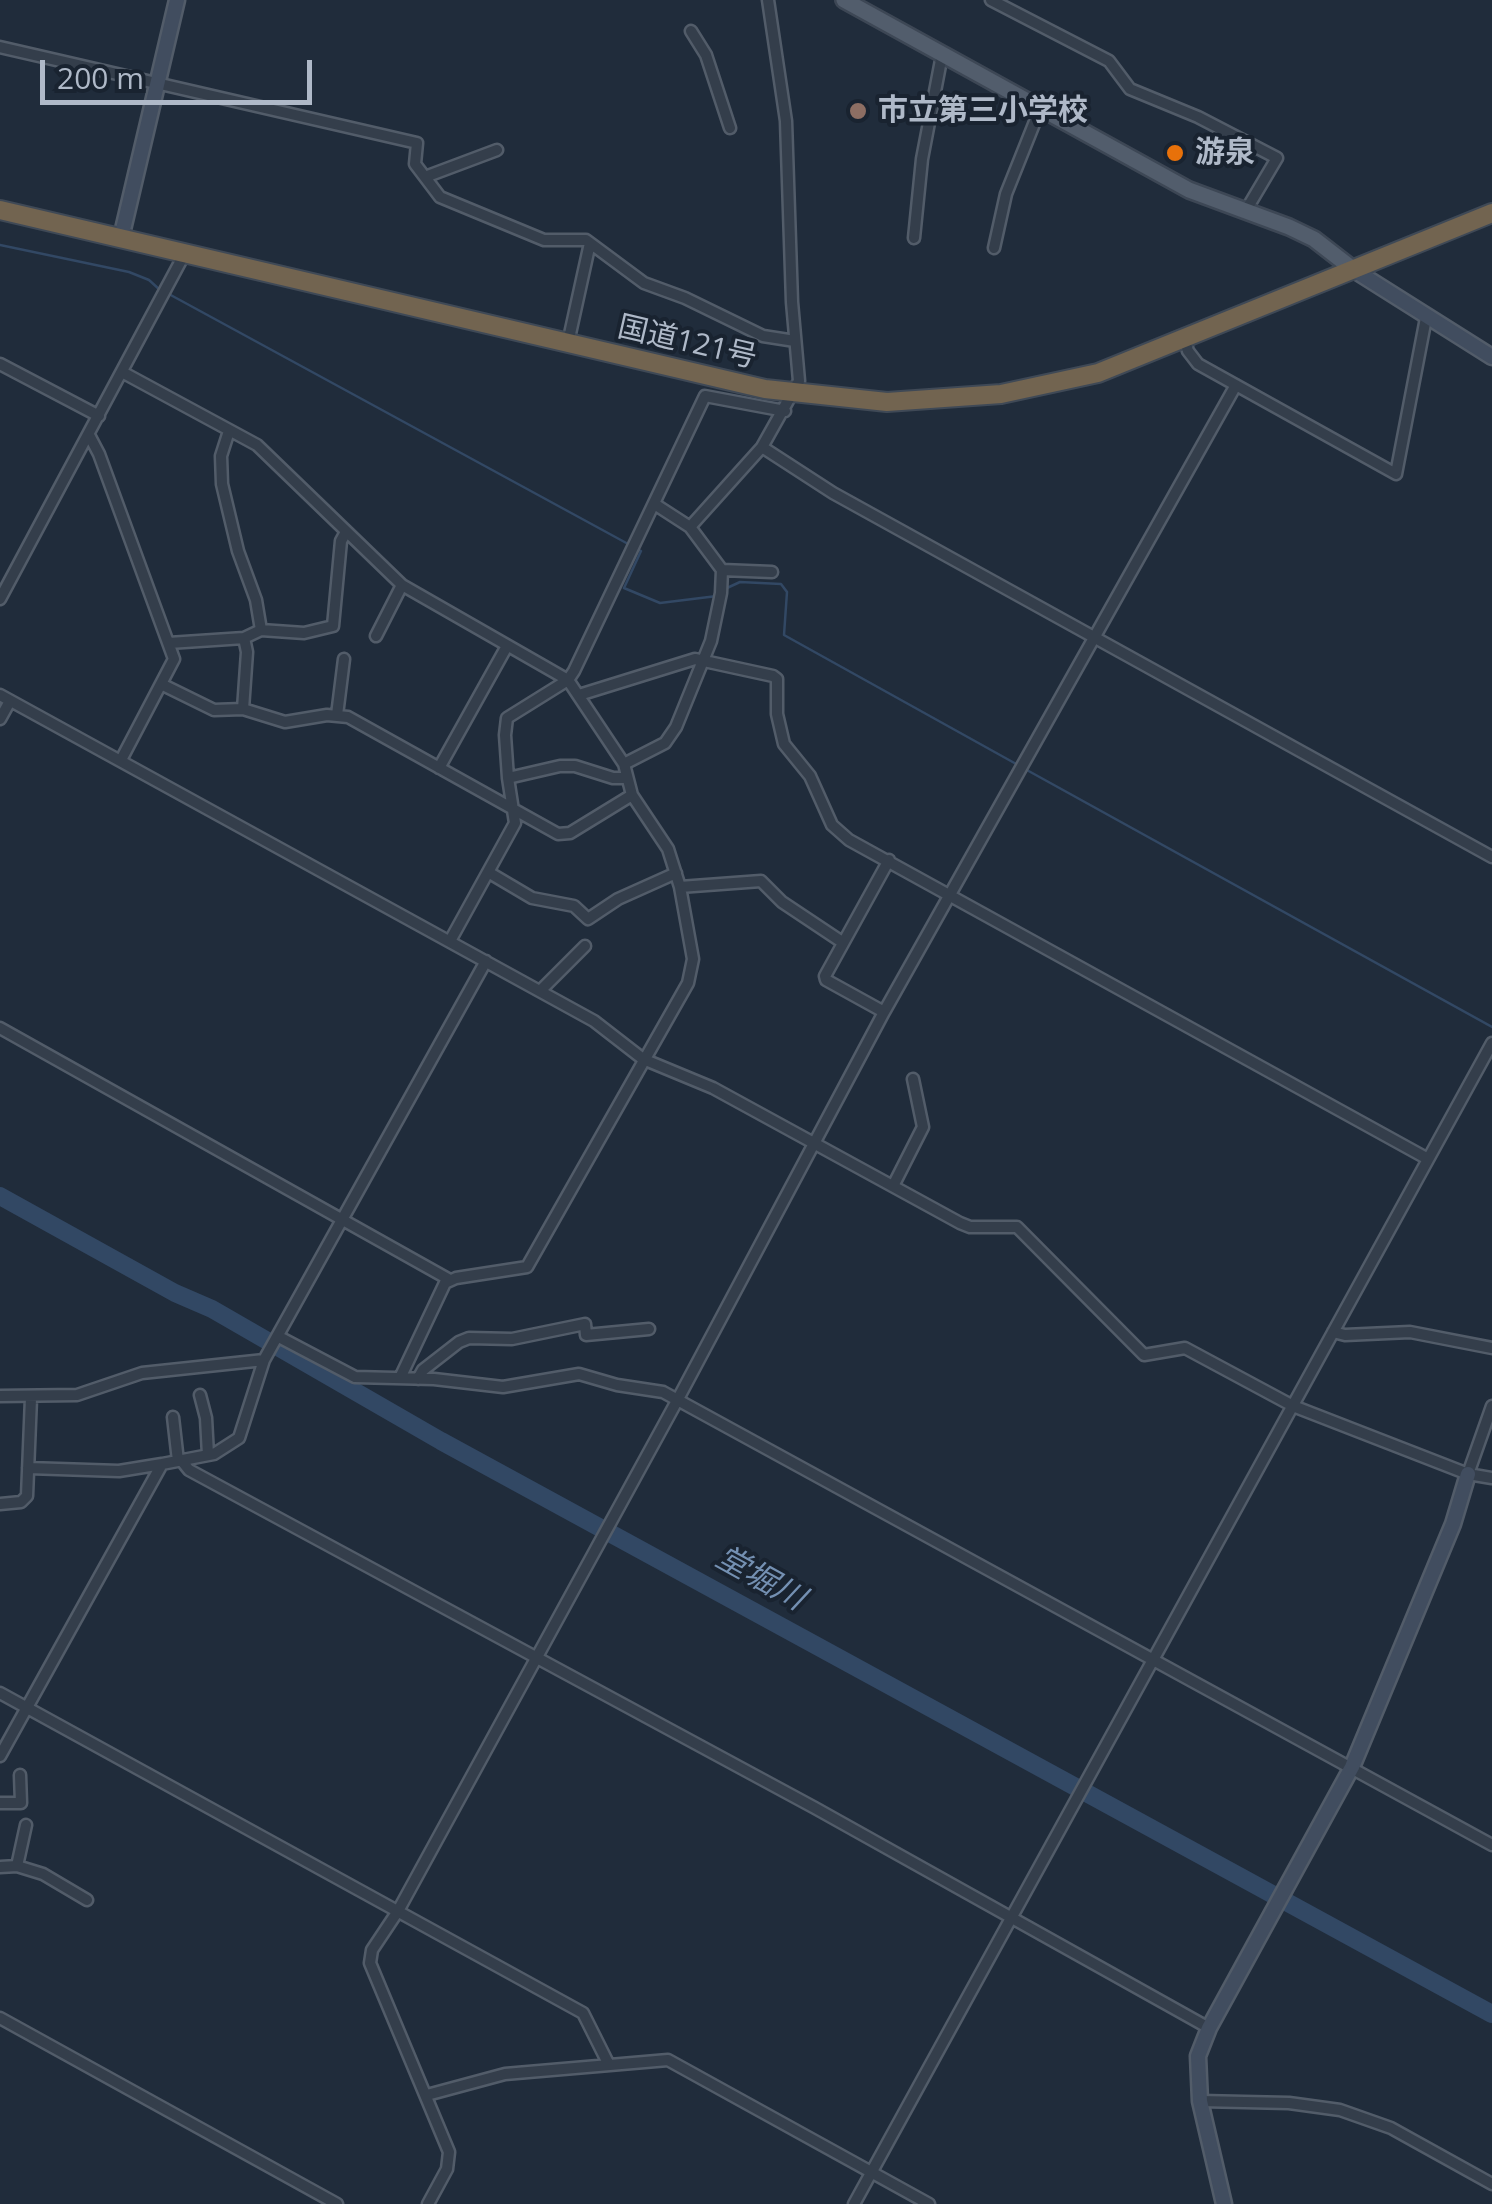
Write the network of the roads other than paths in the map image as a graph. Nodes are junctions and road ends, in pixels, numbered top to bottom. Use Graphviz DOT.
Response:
graph roads {
  1 [pos="177,0"];
  2 [pos="768,0"];
  3 [pos="844,0"];
  4 [pos="991,0"];
  5 [pos="691,31"];
  6 [pos="0,47"];
  7 [pos="942,55"];
  8 [pos="156,83"];
  9 [pos="1040,109"];
  10 [pos="730,128"];
  11 [pos="498,150"];
  12 [pos="425,177"];
  13 [pos="0,210"];
  14 [pos="1246,212"];
  15 [pos="1492,213"];
  16 [pos="121,238"];
  17 [pos="914,238"];
  18 [pos="590,243"];
  19 [pos="994,248"];
  20 [pos="184,253"];
  21 [pos="1354,270"];
  22 [pos="1426,318"];
  23 [pos="795,341"];
  24 [pos="1185,341"];
  25 [pos="568,343"];
  26 [pos="1492,356"];
  27 [pos="0,364"];
  28 [pos="122,372"];
  29 [pos="1236,385"];
  30 [pos="789,402"];
  31 [pos="99,416"];
  32 [pos="229,431"];
  33 [pos="89,435"];
  34 [pos="762,446"];
  35 [pos="656,505"];
  36 [pos="690,527"];
  37 [pos="346,532"];
  38 [pos="722,570"];
  39 [pos="772,572"];
  40 [pos="402,585"];
  41 [pos="0,599"];
  42 [pos="261,630"];
  43 [pos="376,636"];
  44 [pos="1094,637"];
  45 [pos="244,638"];
  46 [pos="169,643"];
  47 [pos="507,646"];
  48 [pos="344,659"];
  49 [pos="704,662"];
  50 [pos="568,680"];
  51 [pos="162,684"];
  52 [pos="579,695"];
  53 [pos="5,698"];
  54 [pos="243,709"];
  55 [pos="337,715"];
  56 [pos="0,719"];
  57 [pos="121,760"];
  58 [pos="624,764"];
  59 [pos="439,768"];
  60 [pos="508,778"];
  61 [pos="626,778"];
  62 [pos="632,795"];
  63 [pos="514,811"];
  64 [pos="1492,857"];
  65 [pos="889,860"];
  66 [pos="488,872"];
  67 [pos="676,873"];
  68 [pos="680,888"];
  69 [pos="951,894"];
  70 [pos="450,942"];
  71 [pos="842,942"];
  72 [pos="585,946"];
  73 [pos="486,961"];
  74 [pos="540,991"];
  75 [pos="884,1012"];
  76 [pos="0,1028"];
  77 [pos="1492,1044"];
  78 [pos="643,1058"];
  79 [pos="914,1079"];
  80 [pos="816,1144"];
  81 [pos="1428,1159"];
  82 [pos="893,1186"];
  83 [pos="340,1220"];
  84 [pos="450,1280"];
  85 [pos="649,1329"];
  86 [pos="1334,1332"];
  87 [pos="279,1338"];
  88 [pos="1492,1348"];
  89 [pos="264,1360"];
  90 [pos="400,1378"];
  91 [pos="418,1379"];
  92 [pos="0,1396"];
  93 [pos="200,1396"];
  94 [pos="31,1398"];
  95 [pos="678,1399"];
  96 [pos="1292,1406"];
  97 [pos="1492,1406"];
  98 [pos="173,1417"];
  99 [pos="208,1455"];
  100 [pos="179,1460"];
  101 [pos="162,1464"];
  102 [pos="28,1468"];
  103 [pos="1468,1474"];
  104 [pos="1492,1478"];
  105 [pos="0,1504"];
  106 [pos="534,1659"];
  107 [pos="1153,1660"];
  108 [pos="0,1693"];
  109 [pos="28,1708"];
  110 [pos="0,1756"];
  111 [pos="1352,1768"];
  112 [pos="20,1775"];
  113 [pos="0,1803"];
  114 [pos="26,1824"];
  115 [pos="1492,1846"];
  116 [pos="0,1866"];
  117 [pos="17,1866"];
  118 [pos="87,1900"];
  119 [pos="398,1912"];
  120 [pos="1012,1920"];
  121 [pos="0,2018"];
  122 [pos="1208,2028"];
  123 [pos="608,2063"];
  124 [pos="427,2095"];
  125 [pos="1200,2101"];
  126 [pos="871,2173"];
  127 [pos="1492,2184"];
  128 [pos="337,2204"];
  129 [pos="428,2204"];
  130 [pos="854,2204"];
  131 [pos="930,2204"];
  132 [pos="1224,2204"];
  1 -- 8 [label="street"];
  2 -- 23 [label="street"];
  3 -- 7 [label="main road"];
  4 -- 14 [label="street"];
  5 -- 10 [label="street"];
  6 -- 8 [label="street"];
  7 -- 9 [label="main road"];
  7 -- 17 [label="street"];
  8 -- 12 [label="street"];
  8 -- 16 [label="street"];
  9 -- 14 [label="main road"];
  9 -- 19 [label="street"];
  11 -- 12 [label="street"];
  12 -- 18 [label="street"];
  13 -- 16 [label="highway, 国道121号"];
  14 -- 21 [label="main road"];
  15 -- 21 [label="highway, 国道121号"];
  16 -- 20 [label="highway, 国道121号"];
  18 -- 23 [label="street"];
  18 -- 25 [label="street"];
  20 -- 25 [label="highway, 国道121号"];
  20 -- 28 [label="street"];
  21 -- 22 [label="street"];
  21 -- 24 [label="highway, 国道121号"];
  22 -- 26 [label="street"];
  22 -- 29 [label="street"];
  23 -- 30 [label="street"];
  24 -- 29 [label="street"];
  24 -- 30 [label="highway, 国道121号"];
  25 -- 30 [label="highway, 国道121号"];
  27 -- 31 [label="street"];
  28 -- 31 [label="street"];
  28 -- 32 [label="street"];
  29 -- 44 [label="street"];
  30 -- 34 [label="street"];
  30 -- 35 [label="street"];
  31 -- 33 [label="street"];
  32 -- 37 [label="street"];
  32 -- 42 [label="street"];
  33 -- 41 [label="street"];
  33 -- 46 [label="street"];
  34 -- 36 [label="street"];
  34 -- 44 [label="street"];
  35 -- 36 [label="street"];
  35 -- 50 [label="street"];
  36 -- 38 [label="street"];
  37 -- 40 [label="street"];
  37 -- 42 [label="street"];
  38 -- 39 [label="street"];
  38 -- 49 [label="street"];
  40 -- 43 [label="street"];
  40 -- 47 [label="street"];
  42 -- 45 [label="street"];
  44 -- 64 [label="street"];
  44 -- 69 [label="street"];
  45 -- 46 [label="street"];
  45 -- 54 [label="street"];
  46 -- 51 [label="street"];
  47 -- 50 [label="street"];
  47 -- 59 [label="street"];
  48 -- 55 [label="street"];
  49 -- 52 [label="street"];
  49 -- 58 [label="street"];
  49 -- 65 [label="street"];
  50 -- 52 [label="street"];
  50 -- 60 [label="street"];
  51 -- 54 [label="street"];
  51 -- 57 [label="street"];
  52 -- 58 [label="street"];
  53 -- 56 [label="street"];
  53 -- 57 [label="street"];
  54 -- 55 [label="street"];
  55 -- 59 [label="street"];
  57 -- 70 [label="street"];
  58 -- 61 [label="street"];
  59 -- 63 [label="street"];
  60 -- 61 [label="street"];
  60 -- 63 [label="street"];
  61 -- 62 [label="street"];
  62 -- 63 [label="street"];
  62 -- 67 [label="street"];
  63 -- 66 [label="street"];
  65 -- 69 [label="street"];
  65 -- 71 [label="street"];
  66 -- 67 [label="street"];
  66 -- 70 [label="street"];
  67 -- 68 [label="street"];
  68 -- 71 [label="street"];
  68 -- 78 [label="street"];
  69 -- 75 [label="street"];
  69 -- 81 [label="street"];
  70 -- 73 [label="street"];
  71 -- 75 [label="street"];
  72 -- 74 [label="street"];
  73 -- 74 [label="street"];
  73 -- 83 [label="street"];
  74 -- 78 [label="street"];
  75 -- 80 [label="street"];
  76 -- 83 [label="street"];
  77 -- 81 [label="street"];
  78 -- 80 [label="street"];
  78 -- 84 [label="street"];
  79 -- 82 [label="street"];
  80 -- 82 [label="street"];
  80 -- 95 [label="street"];
  81 -- 86 [label="street"];
  82 -- 96 [label="street"];
  83 -- 84 [label="street"];
  83 -- 87 [label="street"];
  84 -- 90 [label="street"];
  85 -- 91 [label="street"];
  86 -- 88 [label="street"];
  86 -- 96 [label="street"];
  87 -- 89 [label="street"];
  87 -- 90 [label="street"];
  89 -- 94 [label="street"];
  89 -- 99 [label="street"];
  90 -- 91 [label="street"];
  91 -- 95 [label="street"];
  92 -- 94 [label="street"];
  93 -- 99 [label="street"];
  94 -- 102 [label="street"];
  95 -- 106 [label="street"];
  95 -- 107 [label="street"];
  96 -- 103 [label="street"];
  96 -- 107 [label="street"];
  97 -- 103 [label="street"];
  98 -- 100 [label="street"];
  99 -- 100 [label="street"];
  100 -- 101 [label="street"];
  100 -- 106 [label="street"];
  101 -- 102 [label="street"];
  101 -- 109 [label="street"];
  102 -- 105 [label="street"];
  103 -- 104 [label="street"];
  103 -- 111 [label="street"];
  106 -- 119 [label="street"];
  106 -- 120 [label="street"];
  107 -- 111 [label="street"];
  107 -- 120 [label="street"];
  108 -- 109 [label="street"];
  109 -- 110 [label="street"];
  109 -- 119 [label="street"];
  111 -- 115 [label="street"];
  111 -- 122 [label="street"];
  112 -- 113 [label="street"];
  114 -- 117 [label="street"];
  116 -- 117 [label="street"];
  117 -- 118 [label="street"];
  119 -- 123 [label="street"];
  119 -- 124 [label="street"];
  120 -- 122 [label="street"];
  120 -- 126 [label="street"];
  121 -- 128 [label="street"];
  122 -- 125 [label="street"];
  123 -- 124 [label="street"];
  123 -- 126 [label="street"];
  124 -- 129 [label="street"];
  125 -- 127 [label="street"];
  125 -- 132 [label="street"];
  126 -- 130 [label="street"];
  126 -- 131 [label="street"];
}
